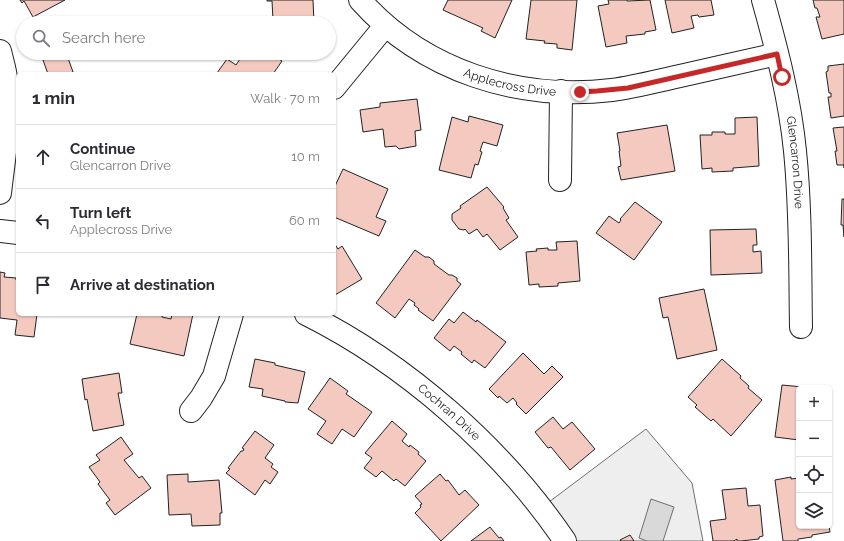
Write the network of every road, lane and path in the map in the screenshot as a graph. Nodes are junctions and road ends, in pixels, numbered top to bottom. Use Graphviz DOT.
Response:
graph roads {
  1 [pos="360,0"];
  2 [pos="763,0"];
  3 [pos="385,26"];
  4 [pos="0,51"];
  5 [pos="777,54"];
  6 [pos="336,86"];
  7 [pos="561,92"];
  8 [pos="560,180"];
  9 [pos="0,193"];
  10 [pos="0,231"];
  11 [pos="16,233"];
  12 [pos="231,316"];
  13 [pos="310,316"];
  14 [pos="801,327"];
  15 [pos="191,411"];
  16 [pos="565,541"];
  1 -- 3 [label="street, Applecross Drive"];
  2 -- 5 [label="street, Glencarron Drive"];
  3 -- 6 [label="street"];
  3 -- 7 [label="street, Applecross Drive"];
  4 -- 9 [label="street"];
  5 -- 7 [label="street, Applecross Drive"];
  5 -- 14 [label="street, Glencarron Drive"];
  7 -- 8 [label="street"];
  10 -- 11 [label="street"];
  12 -- 15 [label="street"];
  13 -- 16 [label="street, Cochran Drive"];
}
